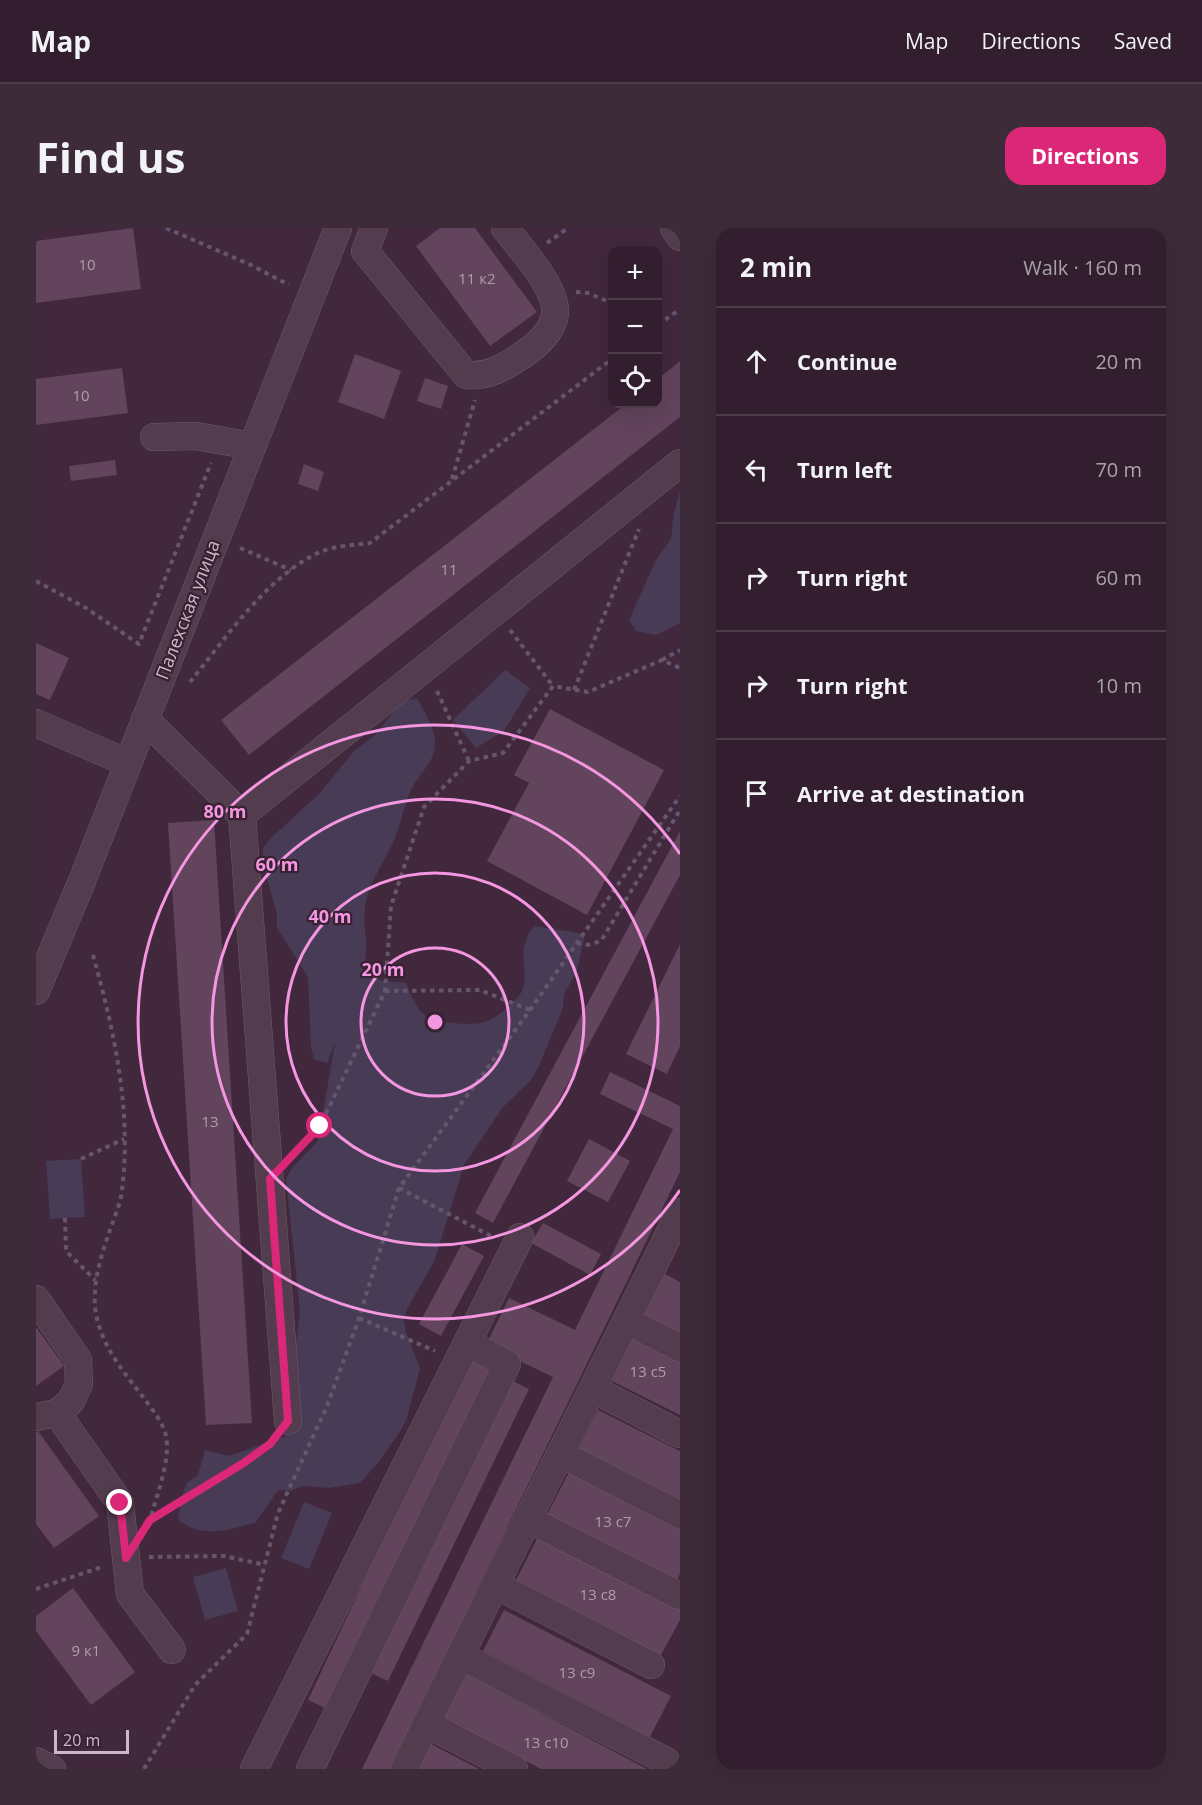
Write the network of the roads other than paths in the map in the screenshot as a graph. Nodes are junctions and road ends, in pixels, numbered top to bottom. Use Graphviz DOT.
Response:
graph roads {
  1 [pos="338,228"];
  2 [pos="505,228"];
  3 [pos="674,228"];
  4 [pos="680,237"];
  5 [pos="369,240"];
  6 [pos="328,253"];
  7 [pos="154,436"];
  8 [pos="252,446"];
  9 [pos="680,463"];
  10 [pos="146,719"];
  11 [pos="36,723"];
  12 [pos="128,763"];
  13 [pos="242,815"];
  14 [pos="36,990"];
  15 [pos="680,1212"];
  16 [pos="518,1243"];
  17 [pos="670,1261"];
  18 [pos="36,1299"];
  19 [pos="627,1321"];
  20 [pos="680,1348"];
  21 [pos="464,1352"];
  22 [pos="593,1389"];
  23 [pos="46,1415"];
  24 [pos="288,1421"];
  25 [pos="680,1434"];
  26 [pos="561,1454"];
  27 [pos="680,1515"];
  28 [pos="528,1519"];
  29 [pos="495,1586"];
  30 [pos="680,1596"];
  31 [pos="172,1650"];
  32 [pos="461,1656"];
  33 [pos="651,1665"];
  34 [pos="427,1724"];
  35 [pos="36,1761"];
  36 [pos="666,1761"];
  37 [pos="52,1769"];
  38 [pos="254,1769"];
  39 [pos="310,1769"];
  40 [pos="404,1769"];
  41 [pos="514,1769"];
  1 -- 6 [label="street, Палехская улица"];
  2 -- 5 [label="street"];
  3 -- 4 [label="street"];
  5 -- 6 [label="street"];
  6 -- 8 [label="street, Палехская улица"];
  7 -- 8 [label="street"];
  8 -- 10 [label="street, Палехская улица"];
  9 -- 13 [label="street"];
  10 -- 12 [label="street, Палехская улица"];
  10 -- 13 [label="street"];
  11 -- 12 [label="street"];
  12 -- 14 [label="street, Палехская улица"];
  13 -- 24 [label="street"];
  15 -- 17 [label="street"];
  16 -- 21 [label="street"];
  17 -- 19 [label="street"];
  18 -- 23 [label="street"];
  19 -- 20 [label="street"];
  19 -- 22 [label="street"];
  21 -- 38 [label="street"];
  21 -- 39 [label="street"];
  22 -- 25 [label="street"];
  22 -- 26 [label="street"];
  23 -- 31 [label="street"];
  26 -- 27 [label="street"];
  26 -- 28 [label="street"];
  28 -- 29 [label="street"];
  28 -- 30 [label="street"];
  29 -- 32 [label="street"];
  29 -- 33 [label="street"];
  32 -- 34 [label="street"];
  32 -- 36 [label="street"];
  34 -- 40 [label="street"];
  34 -- 41 [label="street"];
  35 -- 37 [label="street"];
}
